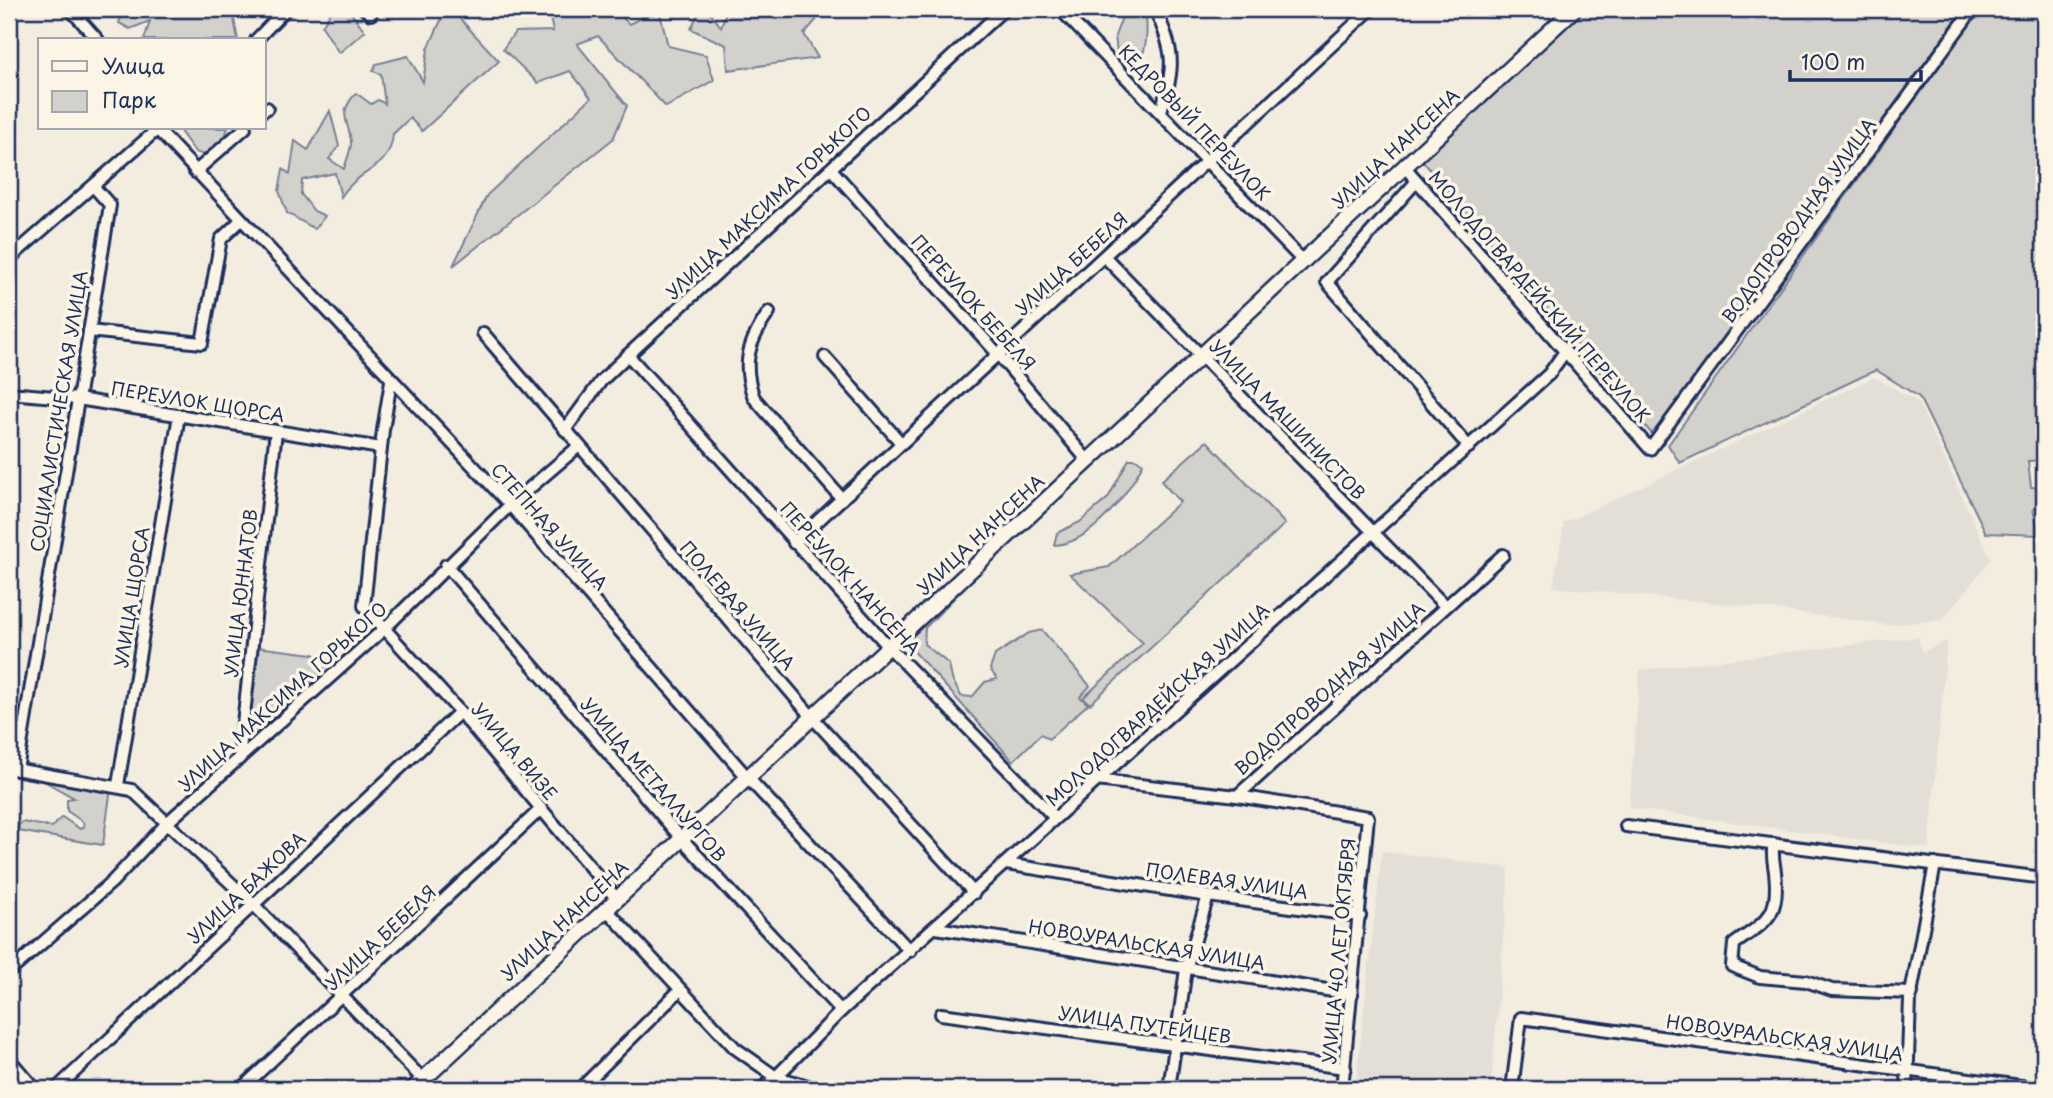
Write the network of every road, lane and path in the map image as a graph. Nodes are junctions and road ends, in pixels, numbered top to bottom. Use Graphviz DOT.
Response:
graph roads {
  1 [pos="70,9"];
  2 [pos="286,9"];
  3 [pos="1004,9"];
  4 [pos="1060,9"];
  5 [pos="1155,9"];
  6 [pos="1371,9"];
  7 [pos="1574,9"];
  8 [pos="1973,9"];
  9 [pos="96,38"];
  10 [pos="258,38"];
  11 [pos="1161,111"];
  12 [pos="156,130"];
  13 [pos="158,130"];
  14 [pos="243,130"];
  15 [pos="1209,161"];
  16 [pos="1404,166"];
  17 [pos="831,169"];
  18 [pos="195,172"];
  19 [pos="1416,182"];
  20 [pos="94,187"];
  21 [pos="241,220"];
  22 [pos="1105,257"];
  23 [pos="9,259"];
  24 [pos="1303,261"];
  25 [pos="769,312"];
  26 [pos="89,331"];
  27 [pos="483,333"];
  28 [pos="997,353"];
  29 [pos="1202,353"];
  30 [pos="1564,353"];
  31 [pos="628,355"];
  32 [pos="825,357"];
  33 [pos="391,381"];
  34 [pos="9,393"];
  35 [pos="78,399"];
  36 [pos="179,415"];
  37 [pos="565,430"];
  38 [pos="276,431"];
  39 [pos="901,443"];
  40 [pos="579,446"];
  41 [pos="1469,447"];
  42 [pos="381,448"];
  43 [pos="1650,449"];
  44 [pos="1088,461"];
  45 [pos="842,499"];
  46 [pos="510,505"];
  47 [pos="1372,535"];
  48 [pos="794,543"];
  49 [pos="1503,555"];
  50 [pos="446,565"];
  51 [pos="1445,607"];
  52 [pos="384,629"];
  53 [pos="888,646"];
  54 [pos="460,712"];
  55 [pos="812,717"];
  56 [pos="239,759"];
  57 [pos="13,769"];
  58 [pos="747,777"];
  59 [pos="1096,780"];
  60 [pos="118,785"];
  61 [pos="1237,796"];
  62 [pos="541,808"];
  63 [pos="1055,818"];
  64 [pos="169,821"];
  65 [pos="1626,826"];
  66 [pos="681,838"];
  67 [pos="1774,844"];
  68 [pos="1006,864"];
  69 [pos="1935,864"];
  70 [pos="2044,878"];
  71 [pos="974,893"];
  72 [pos="1208,896"];
  73 [pos="610,903"];
  74 [pos="253,904"];
  75 [pos="1360,916"];
  76 [pos="936,928"];
  77 [pos="910,951"];
  78 [pos="1186,969"];
  79 [pos="9,972"];
  80 [pos="680,990"];
  81 [pos="1912,993"];
  82 [pos="1352,994"];
  83 [pos="343,996"];
  84 [pos="841,1011"];
  85 [pos="941,1014"];
  86 [pos="1175,1046"];
  87 [pos="9,1059"];
  88 [pos="1345,1068"];
  89 [pos="1910,1071"];
  90 [pos="774,1082"];
  91 [pos="423,1086"];
  92 [pos="35,1089"];
  93 [pos="56,1089"];
  94 [pos="241,1089"];
  95 [pos="580,1089"];
  96 [pos="761,1089"];
  97 [pos="818,1089"];
  98 [pos="1169,1089"];
  99 [pos="1342,1089"];
  100 [pos="1513,1089"];
  101 [pos="1907,1089"];
  102 [pos="2044,1089"];
  1 -- 9 [label="street"];
  2 -- 10 [label="street"];
  3 -- 17 [label="street, УЛИЦА МАКСИМА ГОРЬКОГО"];
  4 -- 11 [label="street, КЕДРОВЫЙ ПЕРЕУЛОК"];
  5 -- 11 [label="street"];
  6 -- 15 [label="street, УЛИЦА БЕБЕЛЯ"];
  7 -- 16 [label="main road, УЛИЦА НАНСЕНА"];
  8 -- 43 [label="street, ВОДОПРОВОДНАЯ УЛИЦА"];
  11 -- 15 [label="street, КЕДРОВЫЙ ПЕРЕУЛОК"];
  12 -- 20 [label="street"];
  13 -- 18 [label="street, СТЕПНАЯ УЛИЦА"];
  14 -- 18 [label="street"];
  15 -- 22 [label="street, УЛИЦА БЕБЕЛЯ"];
  15 -- 24 [label="street, КЕДРОВЫЙ ПЕРЕУЛОК"];
  16 -- 19 [label="street, МОЛОДОГВАРДЕЙСКИЙ ПЕРЕУЛОК"];
  16 -- 24 [label="main road, УЛИЦА НАНСЕНА"];
  17 -- 28 [label="street, ПЕРЕУЛОК БЕБЕЛЯ"];
  17 -- 31 [label="street, УЛИЦА МАКСИМА ГОРЬКОГО"];
  18 -- 21 [label="street, СТЕПНАЯ УЛИЦА"];
  19 -- 30 [label="street, МОЛОДОГВАРДЕЙСКИЙ ПЕРЕУЛОК"];
  19 -- 41 [label="street"];
  20 -- 23 [label="street"];
  20 -- 26 [label="street, СОЦИАЛИСТИЧЕСКАЯ УЛИЦА"];
  21 -- 26 [label="street"];
  21 -- 33 [label="street, СТЕПНАЯ УЛИЦА"];
  22 -- 28 [label="street, УЛИЦА БЕБЕЛЯ"];
  22 -- 29 [label="street, УЛИЦА МАШИНИСТОВ"];
  24 -- 29 [label="main road, УЛИЦА НАНСЕНА"];
  25 -- 45 [label="street"];
  26 -- 35 [label="street, СОЦИАЛИСТИЧЕСКАЯ УЛИЦА"];
  27 -- 37 [label="street, ПОЛЕВАЯ УЛИЦА"];
  28 -- 39 [label="street, УЛИЦА БЕБЕЛЯ"];
  28 -- 44 [label="street, ПЕРЕУЛОК БЕБЕЛЯ"];
  29 -- 44 [label="main road, УЛИЦА НАНСЕНА"];
  29 -- 47 [label="street, УЛИЦА МАШИНИСТОВ"];
  30 -- 41 [label="street, МОЛОДОГВАРДЕЙСКАЯ УЛИЦА"];
  30 -- 43 [label="street, МОЛОДОГВАРДЕЙСКИЙ ПЕРЕУЛОК"];
  31 -- 37 [label="street, УЛИЦА МАКСИМА ГОРЬКОГО"];
  31 -- 48 [label="street, ПЕРЕУЛОК НАНСЕНА"];
  32 -- 39 [label="street"];
  33 -- 42 [label="street, УЛИЦА ВИЗЕ"];
  33 -- 46 [label="street, СТЕПНАЯ УЛИЦА"];
  34 -- 35 [label="street, ПЕРЕУЛОК ЩОРСА"];
  35 -- 36 [label="street, ПЕРЕУЛОК ЩОРСА"];
  35 -- 57 [label="street, СОЦИАЛИСТИЧЕСКАЯ УЛИЦА"];
  36 -- 38 [label="street, ПЕРЕУЛОК ЩОРСА"];
  36 -- 60 [label="street, УЛИЦА ЩОРСА"];
  37 -- 40 [label="street, ПОЛЕВАЯ УЛИЦА"];
  38 -- 42 [label="street, ПЕРЕУЛОК ЩОРСА"];
  38 -- 56 [label="street, УЛИЦА ЮННАТОВ"];
  39 -- 45 [label="street, УЛИЦА БЕБЕЛЯ"];
  40 -- 46 [label="street, УЛИЦА МАКСИМА ГОРЬКОГО"];
  40 -- 55 [label="street, ПОЛЕВАЯ УЛИЦА"];
  41 -- 47 [label="street, МОЛОДОГВАРДЕЙСКАЯ УЛИЦА"];
  42 -- 52 [label="street, УЛИЦА ВИЗЕ"];
  44 -- 53 [label="main road, УЛИЦА НАНСЕНА"];
  45 -- 48 [label="street, УЛИЦА БЕБЕЛЯ"];
  46 -- 50 [label="street, УЛИЦА МАКСИМА ГОРЬКОГО"];
  46 -- 58 [label="street, СТЕПНАЯ УЛИЦА"];
  47 -- 51 [label="street, УЛИЦА МАШИНИСТОВ"];
  47 -- 59 [label="street, МОЛОДОГВАРДЕЙСКАЯ УЛИЦА"];
  48 -- 53 [label="street, ПЕРЕУЛОК НАНСЕНА"];
  49 -- 51 [label="street, ВОДОПРОВОДНАЯ УЛИЦА"];
  50 -- 52 [label="street, УЛИЦА МАКСИМА ГОРЬКОГО"];
  50 -- 66 [label="street, УЛИЦА МЕТАЛЛУРГОВ"];
  51 -- 61 [label="street, ВОДОПРОВОДНАЯ УЛИЦА"];
  52 -- 54 [label="street, УЛИЦА ВИЗЕ"];
  52 -- 56 [label="street, УЛИЦА МАКСИМА ГОРЬКОГО"];
  53 -- 55 [label="main road, УЛИЦА НАНСЕНА"];
  53 -- 63 [label="street, ПЕРЕУЛОК НАНСЕНА"];
  54 -- 62 [label="street, УЛИЦА ВИЗЕ"];
  54 -- 74 [label="street, УЛИЦА БАЖОВА"];
  55 -- 58 [label="main road, УЛИЦА НАНСЕНА"];
  55 -- 71 [label="street, ПОЛЕВАЯ УЛИЦА"];
  56 -- 64 [label="street, УЛИЦА МАКСИМА ГОРЬКОГО"];
  57 -- 60 [label="street"];
  58 -- 66 [label="main road, УЛИЦА НАНСЕНА"];
  58 -- 77 [label="street, СТЕПНАЯ УЛИЦА"];
  59 -- 61 [label="street"];
  59 -- 63 [label="street, МОЛОДОГВАРДЕЙСКАЯ УЛИЦА"];
  60 -- 64 [label="street"];
  61 -- 75 [label="street, УЛИЦА 40 ЛЕТ ОКТЯБРЯ"];
  62 -- 73 [label="street, УЛИЦА ВИЗЕ"];
  62 -- 83 [label="street, УЛИЦА БЕБЕЛЯ"];
  63 -- 68 [label="street, МОЛОДОГВАРДЕЙСКАЯ УЛИЦА"];
  64 -- 74 [label="street"];
  64 -- 79 [label="street, УЛИЦА МАКСИМА ГОРЬКОГО"];
  65 -- 67 [label="street"];
  66 -- 73 [label="main road, УЛИЦА НАНСЕНА"];
  66 -- 84 [label="street, УЛИЦА МЕТАЛЛУРГОВ"];
  67 -- 69 [label="street"];
  67 -- 81 [label="street"];
  68 -- 71 [label="street, МОЛОДОГВАРДЕЙСКАЯ УЛИЦА"];
  68 -- 72 [label="street, ПОЛЕВАЯ УЛИЦА"];
  69 -- 70 [label="street"];
  69 -- 81 [label="street"];
  71 -- 76 [label="street, МОЛОДОГВАРДЕЙСКАЯ УЛИЦА"];
  72 -- 75 [label="street, ПОЛЕВАЯ УЛИЦА"];
  72 -- 78 [label="street"];
  73 -- 80 [label="street, УЛИЦА ВИЗЕ"];
  73 -- 91 [label="main road, УЛИЦА НАНСЕНА"];
  74 -- 83 [label="street"];
  74 -- 93 [label="street, УЛИЦА БАЖОВА"];
  75 -- 82 [label="street, УЛИЦА 40 ЛЕТ ОКТЯБРЯ"];
  76 -- 77 [label="street, МОЛОДОГВАРДЕЙСКАЯ УЛИЦА"];
  76 -- 78 [label="street, НОВОУРАЛЬСКАЯ УЛИЦА"];
  77 -- 84 [label="street, МОЛОДОГВАРДЕЙСКАЯ УЛИЦА"];
  78 -- 82 [label="street, НОВОУРАЛЬСКАЯ УЛИЦА"];
  78 -- 86 [label="street"];
  80 -- 90 [label="street, УЛИЦА ВИЗЕ"];
  80 -- 95 [label="street"];
  81 -- 89 [label="street"];
  82 -- 88 [label="street, УЛИЦА 40 ЛЕТ ОКТЯБРЯ"];
  83 -- 91 [label="street"];
  83 -- 94 [label="street, УЛИЦА БЕБЕЛЯ"];
  84 -- 90 [label="street, МОЛОДОГВАРДЕЙСКАЯ УЛИЦА"];
  85 -- 86 [label="street, УЛИЦА ПУТЕЙЦЕВ"];
  86 -- 88 [label="street, УЛИЦА ПУТЕЙЦЕВ"];
  86 -- 98 [label="street"];
  87 -- 92 [label="street"];
  88 -- 99 [label="street, УЛИЦА 40 ЛЕТ ОКТЯБРЯ"];
  89 -- 100 [label="street, НОВОУРАЛЬСКАЯ УЛИЦА"];
  89 -- 101 [label="street"];
  89 -- 102 [label="street, НОВОУРАЛЬСКАЯ УЛИЦА"];
  90 -- 96 [label="street, МОЛОДОГВАРДЕЙСКАЯ УЛИЦА"];
  90 -- 97 [label="street, УЛИЦА ВИЗЕ"];
}
